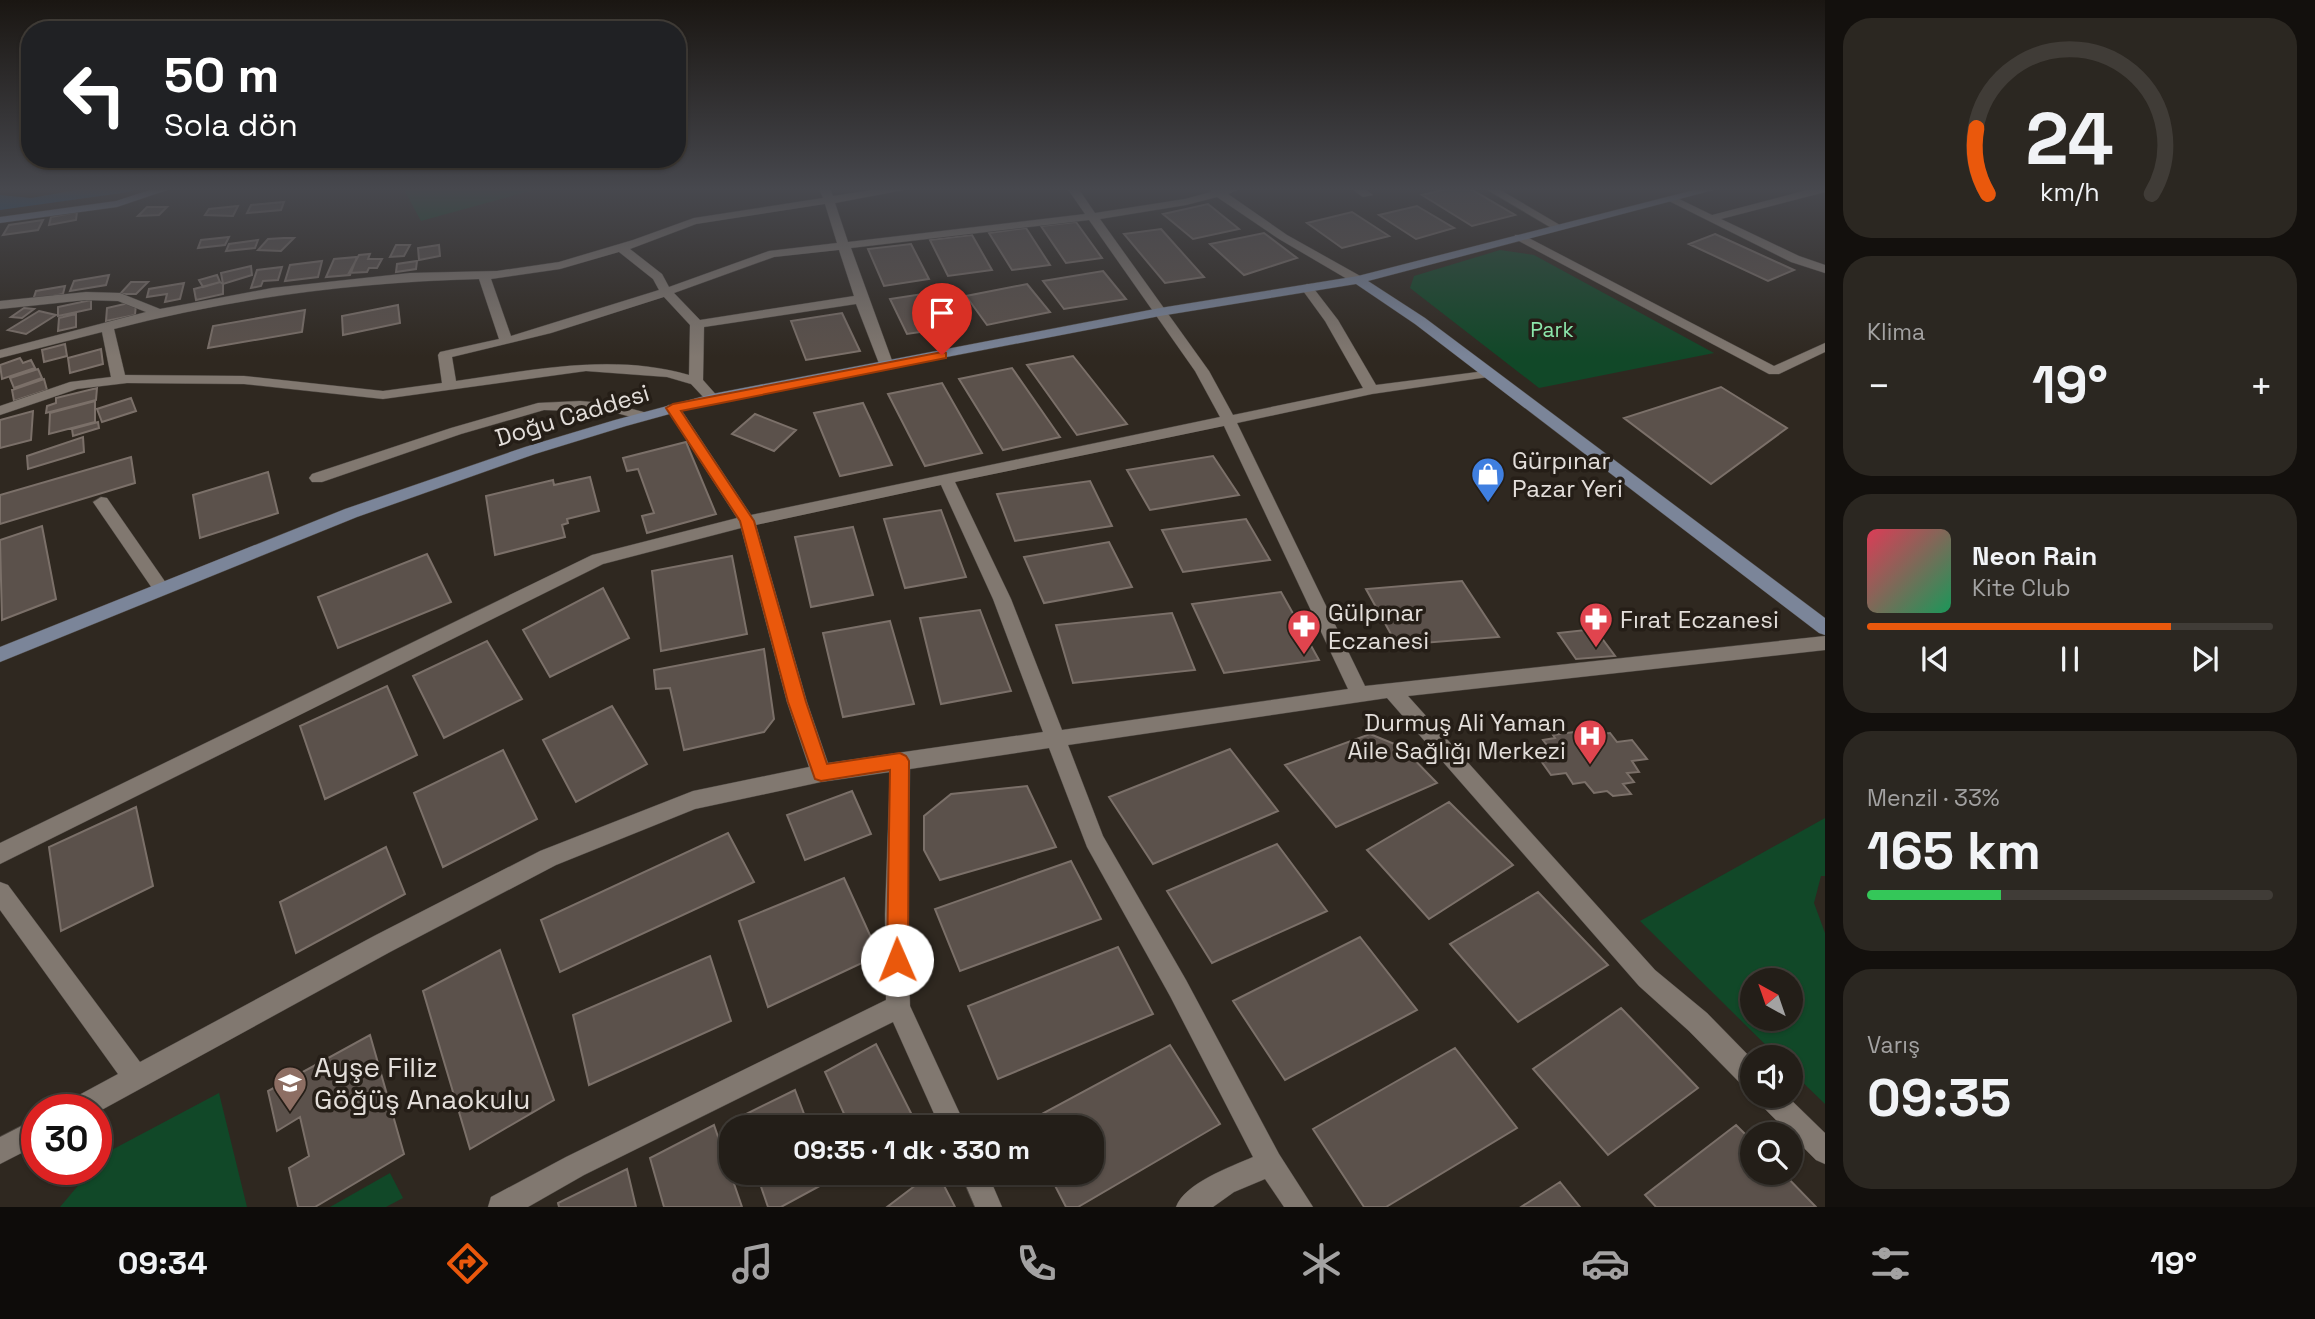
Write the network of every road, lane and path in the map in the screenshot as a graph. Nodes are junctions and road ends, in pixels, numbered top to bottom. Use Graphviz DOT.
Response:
graph roads {
  1 [pos="629,244"];
  2 [pos="866,244"];
  3 [pos="1112,244"];
  4 [pos="1296,244"];
  5 [pos="1492,244"];
  6 [pos="1533,244"];
  7 [pos="1767,244"];
  8 [pos="622,247"];
  9 [pos="844,247"];
  10 [pos="1825,269"];
  11 [pos="484,275"];
  12 [pos="1358,280"];
  13 [pos="1307,288"];
  14 [pos="666,292"];
  15 [pos="861,299"];
  16 [pos="0,305"];
  17 [pos="1160,312"];
  18 [pos="159,313"];
  19 [pos="697,324"];
  20 [pos="107,326"];
  21 [pos="506,341"];
  22 [pos="1825,347"];
  23 [pos="0,354"];
  24 [pos="887,366"];
  25 [pos="1488,373"];
  26 [pos="119,380"];
  27 [pos="696,381"];
  28 [pos="450,387"];
  29 [pos="1372,390"];
  30 [pos="712,398"];
  31 [pos="673,408"];
  32 [pos="0,411"];
  33 [pos="642,416"];
  34 [pos="1229,421"];
  35 [pos="317,478"];
  36 [pos="946,479"];
  37 [pos="101,502"];
  38 [pos="747,521"];
  39 [pos="160,587"];
  40 [pos="1825,628"];
  41 [pos="1825,643"];
  42 [pos="0,654"];
  43 [pos="1391,690"];
  44 [pos="1360,695"];
  45 [pos="1054,738"];
  46 [pos="900,761"];
  47 [pos="821,773"];
  48 [pos="0,854"];
  49 [pos="0,892"];
  50 [pos="898,1007"];
  51 [pos="1740,1065"];
  52 [pos="136,1077"];
  53 [pos="106,1094"];
  54 [pos="1782,1108"];
  55 [pos="948,1115"];
  56 [pos="21,1140"];
  57 [pos="0,1151"];
  58 [pos="1825,1151"];
  59 [pos="1270,1163"];
  60 [pos="979,1185"];
  61 [pos="501,1207"];
  62 [pos="989,1207"];
  63 [pos="1189,1207"];
  64 [pos="1300,1207"];
  1 -- 8 [label="street"];
  2 -- 9 [label="street"];
  3 -- 17 [label="street"];
  4 -- 12 [label="street"];
  5 -- 12 [label="street, Doğu Caddesi"];
  6 -- 22 [label="street"];
  7 -- 10 [label="street"];
  8 -- 11 [label="street"];
  8 -- 14 [label="street"];
  9 -- 14 [label="street"];
  9 -- 15 [label="street"];
  11 -- 18 [label="street"];
  11 -- 21 [label="street"];
  12 -- 13 [label="street, Doğu Caddesi"];
  12 -- 25 [label="street"];
  13 -- 17 [label="street, Doğu Caddesi"];
  13 -- 29 [label="street"];
  14 -- 19 [label="street"];
  14 -- 21 [label="street"];
  15 -- 19 [label="street"];
  15 -- 24 [label="street"];
  16 -- 18 [label="street"];
  17 -- 24 [label="street, Doğu Caddesi"];
  17 -- 34 [label="street"];
  18 -- 20 [label="street"];
  19 -- 27 [label="street"];
  20 -- 23 [label="street"];
  20 -- 26 [label="street"];
  21 -- 28 [label="street"];
  24 -- 30 [label="street, Doğu Caddesi"];
  25 -- 29 [label="street"];
  25 -- 40 [label="street"];
  26 -- 28 [label="street"];
  26 -- 32 [label="street"];
  27 -- 28 [label="street"];
  27 -- 30 [label="street"];
  29 -- 34 [label="street"];
  30 -- 31 [label="street, Doğu Caddesi"];
  31 -- 33 [label="street, Doğu Caddesi"];
  31 -- 38 [label="street"];
  33 -- 35 [label="street"];
  33 -- 39 [label="street, Doğu Caddesi"];
  34 -- 36 [label="street"];
  34 -- 44 [label="street"];
  36 -- 38 [label="street"];
  36 -- 45 [label="street"];
  37 -- 39 [label="street"];
  38 -- 47 [label="street"];
  38 -- 48 [label="street"];
  39 -- 42 [label="street, Doğu Caddesi"];
  41 -- 43 [label="street"];
  43 -- 44 [label="street"];
  43 -- 51 [label="street"];
  44 -- 45 [label="street"];
  45 -- 46 [label="street"];
  45 -- 59 [label="street"];
  46 -- 47 [label="street"];
  46 -- 50 [label="street"];
  47 -- 52 [label="street"];
  49 -- 52 [label="street"];
  50 -- 55 [label="street"];
  50 -- 61 [label="street"];
  52 -- 53 [label="street"];
  54 -- 58 [label="street"];
  56 -- 57 [label="street"];
  59 -- 63 [label="street"];
  59 -- 64 [label="street"];
  60 -- 62 [label="street"];
}
